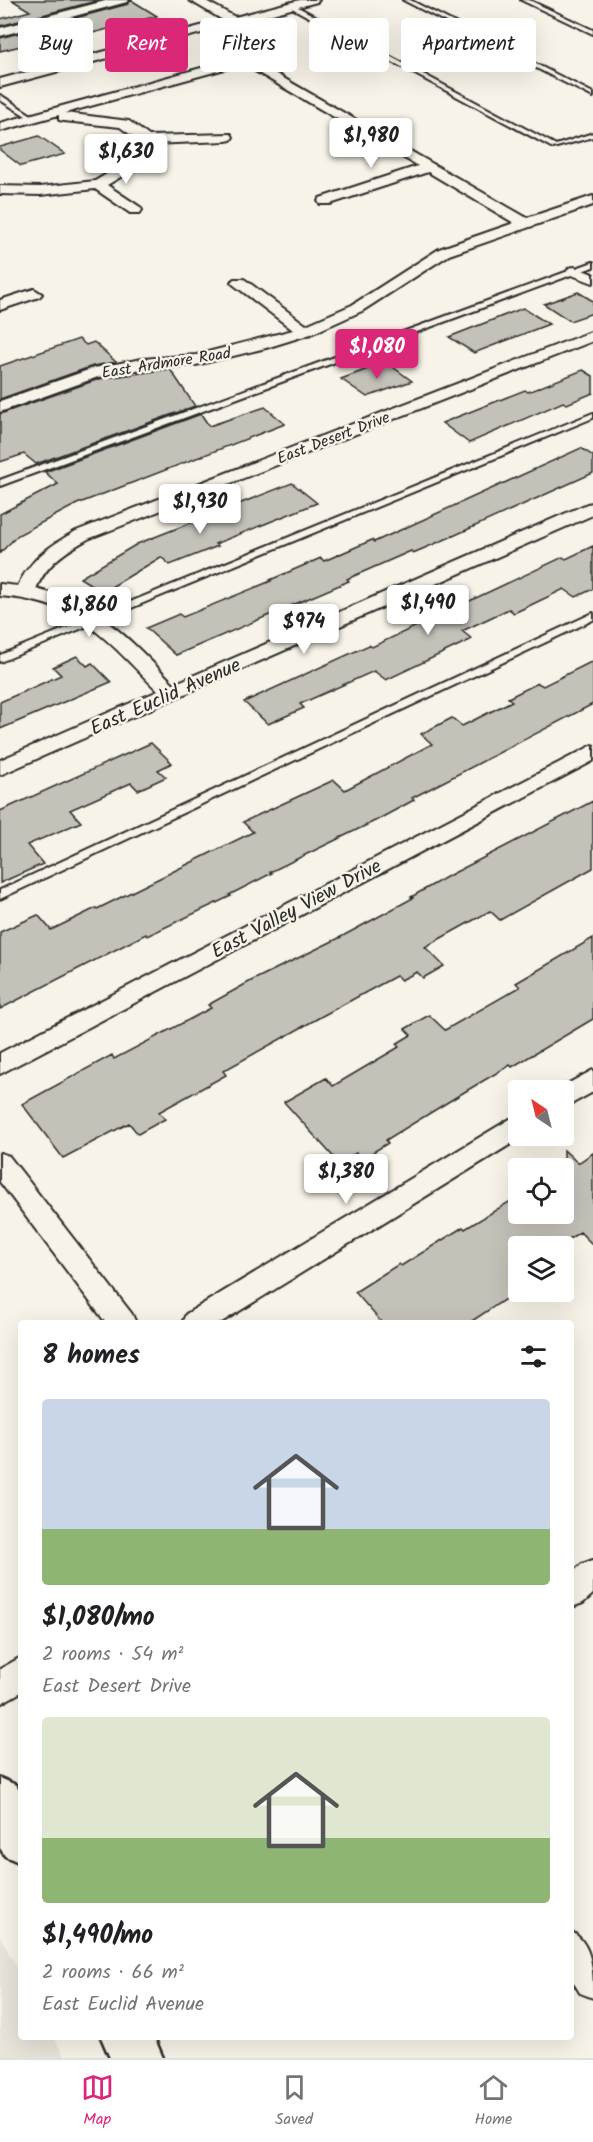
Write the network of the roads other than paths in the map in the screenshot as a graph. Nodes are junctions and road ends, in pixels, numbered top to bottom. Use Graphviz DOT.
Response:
graph roads {
  1 [pos="121,0"];
  2 [pos="195,0"];
  3 [pos="313,0"];
  4 [pos="406,0"];
  5 [pos="524,0"];
  6 [pos="286,3"];
  7 [pos="229,18"];
  8 [pos="200,25"];
  9 [pos="200,26"];
  10 [pos="0,32"];
  11 [pos="593,32"];
  12 [pos="0,74"];
  13 [pos="0,83"];
  14 [pos="593,95"];
  15 [pos="2,101"];
  16 [pos="33,118"];
  17 [pos="0,127"];
  18 [pos="593,135"];
  19 [pos="226,137"];
  20 [pos="146,140"];
  21 [pos="427,168"];
  22 [pos="98,185"];
  23 [pos="0,190"];
  24 [pos="593,200"];
  25 [pos="325,201"];
  26 [pos="135,210"];
  27 [pos="525,222"];
  28 [pos="593,264"];
  29 [pos="574,271"];
  30 [pos="593,279"];
  31 [pos="239,282"];
  32 [pos="34,294"];
  33 [pos="0,305"];
  34 [pos="305,331"];
  35 [pos="593,336"];
  36 [pos="0,407"];
  37 [pos="593,415"];
  38 [pos="0,483"];
  39 [pos="593,508"];
  40 [pos="0,590"];
  41 [pos="26,590"];
  42 [pos="593,616"];
  43 [pos="96,619"];
  44 [pos="0,659"];
  45 [pos="171,693"];
  46 [pos="593,752"];
  47 [pos="0,768"];
  48 [pos="0,895"];
  49 [pos="0,1064"];
  50 [pos="593,1080"];
  51 [pos="574,1092"];
  52 [pos="508,1133"];
  53 [pos="0,1163"];
  54 [pos="120,1320"];
  55 [pos="201,1320"];
  56 [pos="593,1575"];
  57 [pos="574,1590"];
  58 [pos="18,1675"];
  59 [pos="0,1688"];
  60 [pos="0,1801"];
  61 [pos="18,1834"];
  62 [pos="574,1953"];
  63 [pos="593,1980"];
  64 [pos="128,2040"];
  65 [pos="138,2058"];
  1 -- 10 [label="street"];
  2 -- 7 [label="street"];
  3 -- 6 [label="street"];
  4 -- 14 [label="lane"];
  5 -- 11 [label="lane"];
  6 -- 7 [label="street"];
  6 -- 18 [label="lane"];
  8 -- 12 [label="street"];
  9 -- 13 [label="street"];
  15 -- 16 [label="lane"];
  16 -- 17 [label="street"];
  16 -- 20 [label="street"];
  16 -- 21 [label="street"];
  19 -- 20 [label="street"];
  20 -- 22 [label="street"];
  21 -- 25 [label="street"];
  21 -- 27 [label="street"];
  22 -- 23 [label="street"];
  22 -- 26 [label="street"];
  24 -- 27 [label="street, East Ardmore Road"];
  27 -- 34 [label="street, East Ardmore Road"];
  28 -- 29 [label="lane"];
  29 -- 30 [label="street"];
  29 -- 38 [label="lane"];
  31 -- 34 [label="street"];
  32 -- 33 [label="street"];
  34 -- 36 [label="street, East Ardmore Road"];
  35 -- 41 [label="street, East Desert Drive"];
  37 -- 43 [label="lane"];
  39 -- 45 [label="street, East Euclid Avenue"];
  40 -- 41 [label="street"];
  41 -- 43 [label="street"];
  42 -- 48 [label="lane"];
  43 -- 44 [label="lane"];
  43 -- 45 [label="street"];
  45 -- 47 [label="street, East Euclid Avenue"];
  46 -- 49 [label="street, East Valley View Drive"];
  50 -- 51 [label="street"];
  52 -- 55 [label="street"];
  53 -- 54 [label="street"];
  56 -- 57 [label="street"];
  58 -- 59 [label="street"];
  60 -- 61 [label="main road"];
  62 -- 63 [label="street"];
  64 -- 65 [label="main road"];
}
